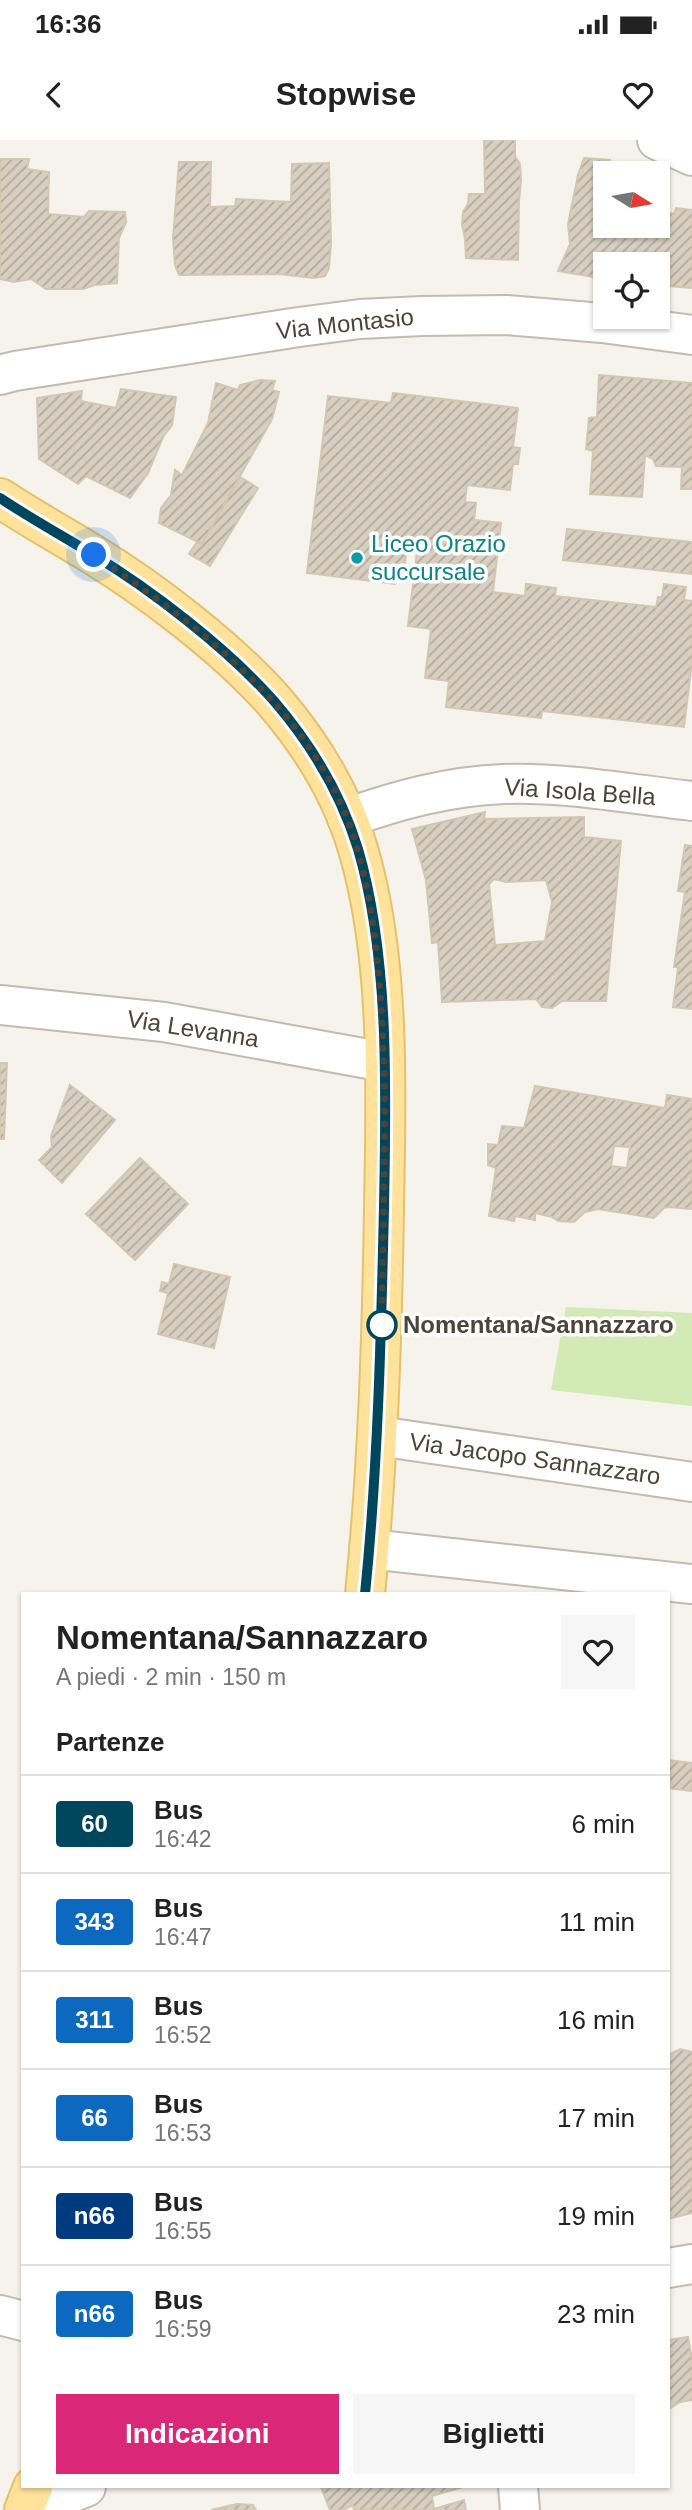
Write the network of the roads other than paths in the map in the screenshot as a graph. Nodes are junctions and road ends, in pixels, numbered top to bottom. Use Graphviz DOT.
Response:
graph roads {
  1 [pos="657,140"];
  2 [pos="692,156"];
  3 [pos="692,335"];
  4 [pos="0,375"];
  5 [pos="0,498"];
  6 [pos="692,801"];
  7 [pos="347,818"];
  8 [pos="0,1005"];
  9 [pos="385,1062"];
  10 [pos="378,1436"];
  11 [pos="692,1482"];
  12 [pos="369,1549"];
  13 [pos="692,1584"];
  14 [pos="365,1592"];
  15 [pos="692,2264"];
  16 [pos="670,2268"];
  17 [pos="0,2315"];
  18 [pos="21,2320"];
  19 [pos="33,2488"];
  20 [pos="83,2488"];
  21 [pos="518,2488"];
  22 [pos="26,2510"];
  23 [pos="520,2510"];
  1 -- 2 [label="street"];
  3 -- 4 [label="street, Via Montasio"];
  5 -- 7 [label="main road"];
  6 -- 7 [label="street, Via Isola Bella"];
  7 -- 9 [label="main road"];
  8 -- 9 [label="street, Via Levanna"];
  9 -- 10 [label="main road"];
  10 -- 11 [label="street, Via Jacopo Sannazzaro"];
  10 -- 12 [label="main road"];
  12 -- 13 [label="street"];
  12 -- 14 [label="main road"];
  15 -- 16 [label="street"];
  17 -- 18 [label="street"];
  19 -- 22 [label="main road"];
  20 -- 22 [label="street"];
  21 -- 23 [label="street"];
}
